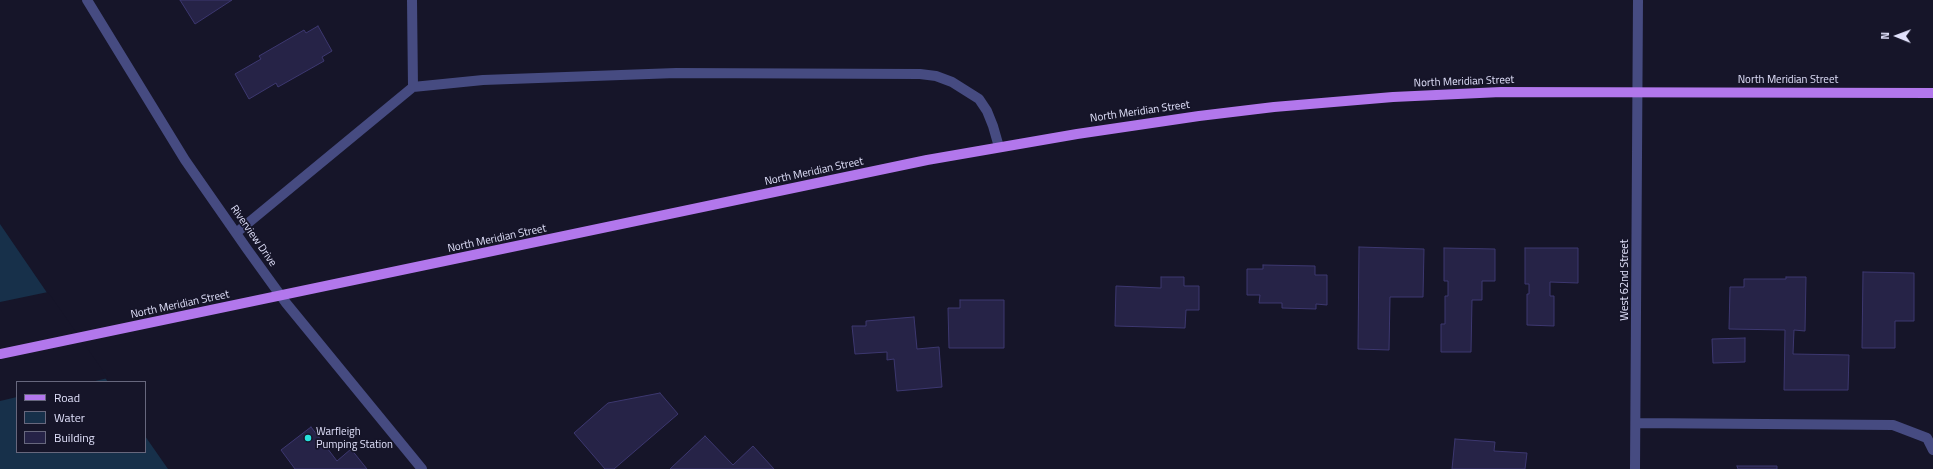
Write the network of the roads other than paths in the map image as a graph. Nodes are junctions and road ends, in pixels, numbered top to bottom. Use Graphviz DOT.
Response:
graph roads {
  1 [pos="87,0"];
  2 [pos="412,0"];
  3 [pos="1638,0"];
  4 [pos="412,87"];
  5 [pos="1638,92"];
  6 [pos="1933,92"];
  7 [pos="999,147"];
  8 [pos="236,233"];
  9 [pos="0,354"];
  10 [pos="1636,423"];
  11 [pos="1930,437"];
  12 [pos="1933,450"];
  13 [pos="422,469"];
  14 [pos="1636,469"];
  1 -- 8 [label="street, Riverview Drive"];
  2 -- 4 [label="street"];
  3 -- 5 [label="street, West 62nd Street"];
  4 -- 7 [label="street"];
  4 -- 8 [label="street"];
  5 -- 6 [label="main road, North Meridian Street"];
  5 -- 7 [label="main road, North Meridian Street"];
  5 -- 10 [label="street, West 62nd Street"];
  7 -- 9 [label="main road, North Meridian Street"];
  8 -- 13 [label="street, Riverview Drive"];
  10 -- 11 [label="street"];
  10 -- 14 [label="street, West 62nd Street"];
  11 -- 12 [label="street"];
}
